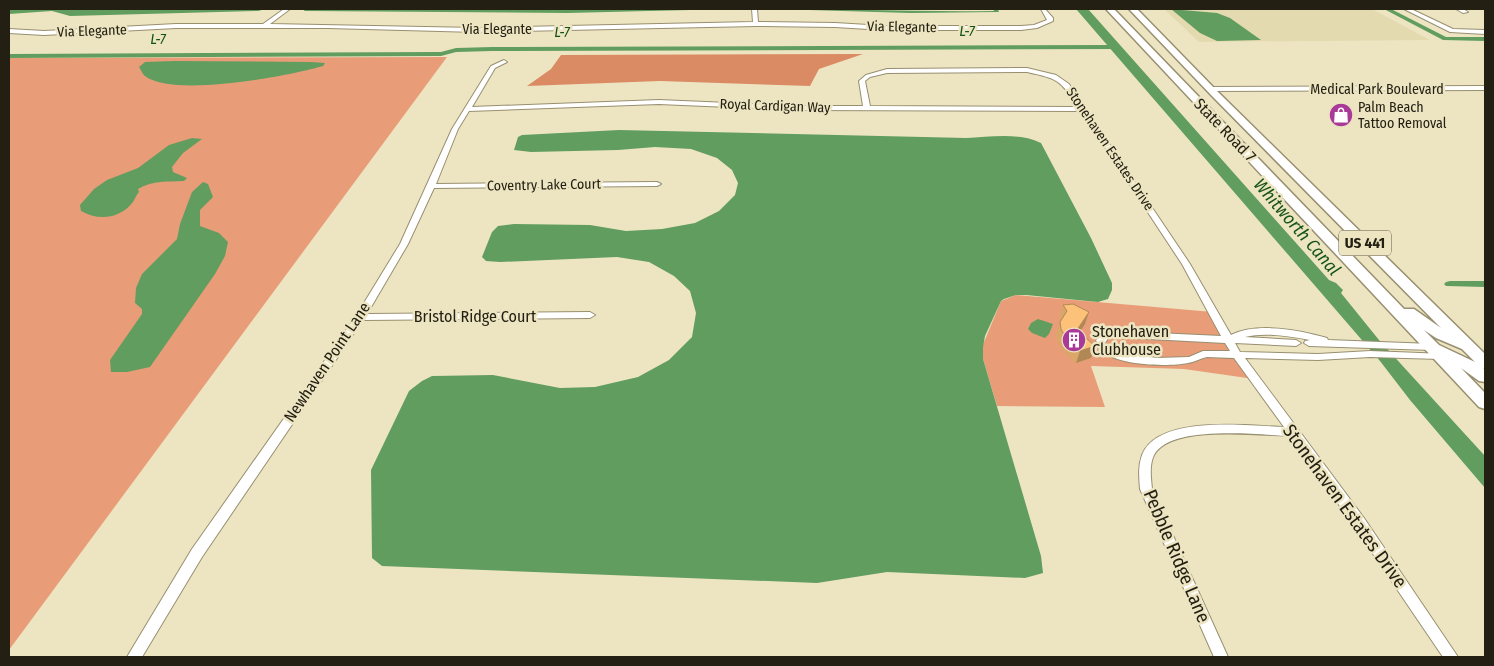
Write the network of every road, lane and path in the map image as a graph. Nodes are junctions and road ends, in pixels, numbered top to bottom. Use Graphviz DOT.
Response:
graph roads {
  1 [pos="287,9"];
  2 [pos="754,9"];
  3 [pos="1043,9"];
  4 [pos="1110,9"];
  5 [pos="1133,9"];
  6 [pos="1407,9"];
  7 [pos="1459,9"];
  8 [pos="1465,12"];
  9 [pos="756,24"];
  10 [pos="264,26"];
  11 [pos="9,31"];
  12 [pos="1485,32"];
  13 [pos="504,62"];
  14 [pos="1167,69"];
  15 [pos="1485,88"];
  16 [pos="1271,91"];
  17 [pos="1213,92"];
  18 [pos="1485,93"];
  19 [pos="1197,100"];
  20 [pos="867,108"];
  21 [pos="466,109"];
  22 [pos="1083,109"];
  23 [pos="1261,139"];
  24 [pos="656,184"];
  25 [pos="431,186"];
  26 [pos="1361,273"];
  27 [pos="590,315"];
  28 [pos="360,317"];
  29 [pos="1271,333"];
  30 [pos="1196,339"];
  31 [pos="1229,341"];
  32 [pos="1278,343"];
  33 [pos="1296,343"];
  34 [pos="1309,343"];
  35 [pos="1334,344"];
  36 [pos="1472,349"];
  37 [pos="1366,350"];
  38 [pos="1437,351"];
  39 [pos="1203,354"];
  40 [pos="1237,355"];
  41 [pos="1288,356"];
  42 [pos="1485,362"];
  43 [pos="1485,377"];
  44 [pos="1485,403"];
  45 [pos="1292,432"];
  46 [pos="134,657"];
  47 [pos="1221,657"];
  48 [pos="1451,657"];
  1 -- 10 [label="street"];
  2 -- 9 [label="street"];
  3 -- 9 [label="street, Via Elegante"];
  4 -- 14 [label="main road, State Road 7 / US 441"];
  5 -- 17 [label="main road, State Road 7 / US 441"];
  6 -- 12 [label="street"];
  7 -- 8 [label="street"];
  9 -- 10 [label="street, Via Elegante"];
  10 -- 11 [label="street, Via Elegante"];
  13 -- 21 [label="street, Newhaven Point Lane"];
  14 -- 17 [label="main road"];
  14 -- 19 [label="main road, State Road 7 / US 441"];
  15 -- 16 [label="street, Medical Park Boulevard"];
  16 -- 17 [label="street, Medical Park Boulevard"];
  16 -- 18 [label="street, Medical Park Boulevard"];
  17 -- 23 [label="main road, State Road 7 / US 441"];
  19 -- 23 [label="main road"];
  19 -- 26 [label="main road, State Road 7 / US 441"];
  20 -- 21 [label="street, Royal Cardigan Way"];
  20 -- 22 [label="street, Royal Cardigan Way"];
  20 -- 22 [label="street, Stonehaven Estates Drive"];
  21 -- 25 [label="street, Newhaven Point Lane"];
  22 -- 31 [label="street, Stonehaven Estates Drive"];
  23 -- 36 [label="main road, State Road 7 / US 441"];
  24 -- 25 [label="street, Coventry Lake Court"];
  25 -- 28 [label="street, Newhaven Point Lane"];
  26 -- 36 [label="main road"];
  26 -- 38 [label="main road, State Road 7 / US 441"];
  27 -- 28 [label="street, Bristol Ridge Court"];
  28 -- 46 [label="street, Newhaven Point Lane"];
  29 -- 31 [label="street"];
  29 -- 32 [label="street"];
  29 -- 35 [label="street"];
  30 -- 31 [label="street"];
  30 -- 39 [label="street"];
  30 -- 39 [label="street"];
  31 -- 32 [label="street"];
  31 -- 40 [label="street, Stonehaven Estates Drive"];
  32 -- 33 [label="street"];
  32 -- 41 [label="street"];
  34 -- 35 [label="street"];
  35 -- 37 [label="street"];
  36 -- 42 [label="main road, State Road 7 / US 441"];
  37 -- 38 [label="street"];
  37 -- 41 [label="street"];
  38 -- 43 [label="main road"];
  38 -- 44 [label="main road, State Road 7 / US 441"];
  39 -- 40 [label="street"];
  40 -- 41 [label="street"];
  40 -- 45 [label="street, Stonehaven Estates Drive"];
  45 -- 47 [label="street, Pebble Ridge Lane"];
  45 -- 48 [label="street, Stonehaven Estates Drive"];
}
